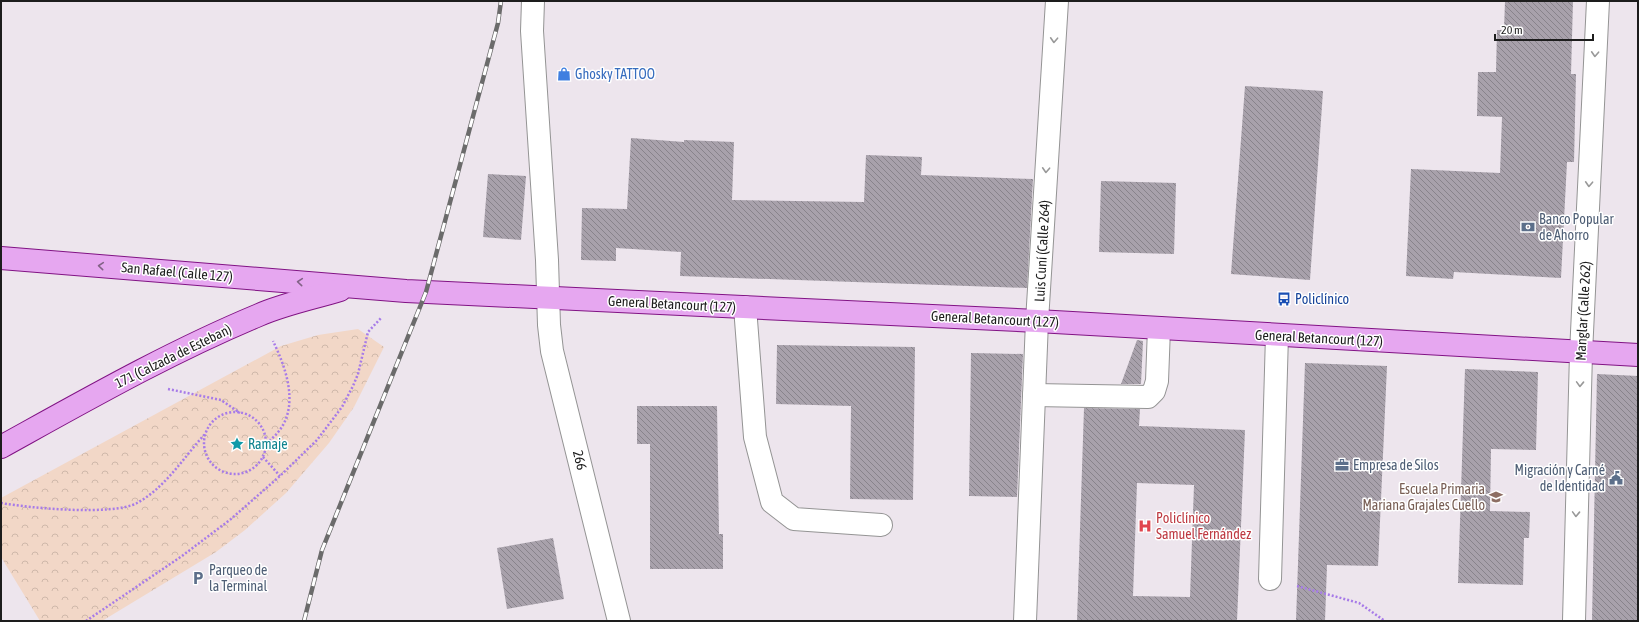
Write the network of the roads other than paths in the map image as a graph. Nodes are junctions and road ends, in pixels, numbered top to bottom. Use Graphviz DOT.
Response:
graph roads {
  1 [pos="533,1"];
  2 [pos="1057,1"];
  3 [pos="1598,1"];
  4 [pos="1,258"];
  5 [pos="353,286"];
  6 [pos="548,298"];
  7 [pos="745,307"];
  8 [pos="1037,321"];
  9 [pos="1159,328"];
  10 [pos="1277,335"];
  11 [pos="1581,353"];
  12 [pos="1638,355"];
  13 [pos="1034,395"];
  14 [pos="1,447"];
  15 [pos="881,525"];
  16 [pos="1270,579"];
  17 [pos="619,621"];
  18 [pos="1025,621"];
  19 [pos="1574,621"];
  1 -- 6 [label="street, 266"];
  2 -- 8 [label="street, Luis Cuní (Calle 264), one-way"];
  3 -- 11 [label="street, Manglar (Calle 262), one-way"];
  5 -- 4 [label="main road, San Rafael (Calle 127), one-way"];
  5 -- 6 [label="main road, General Betancourt (127)"];
  5 -- 14 [label="main road, 171 (Calzada de Esteban)"];
  6 -- 7 [label="main road, General Betancourt (127)"];
  6 -- 17 [label="street, 266"];
  7 -- 8 [label="main road, General Betancourt (127)"];
  7 -- 15 [label="street"];
  8 -- 9 [label="main road, General Betancourt (127)"];
  8 -- 13 [label="street, Luis Cuní (Calle 264)"];
  9 -- 10 [label="main road, General Betancourt (127)"];
  9 -- 13 [label="street"];
  10 -- 11 [label="main road, General Betancourt (127)"];
  10 -- 16 [label="street"];
  11 -- 12 [label="main road, General Betancourt (127)"];
  11 -- 19 [label="street, Manglar (Calle 262), one-way"];
  13 -- 18 [label="street, Luis Cuní (Calle 264)"];
}
